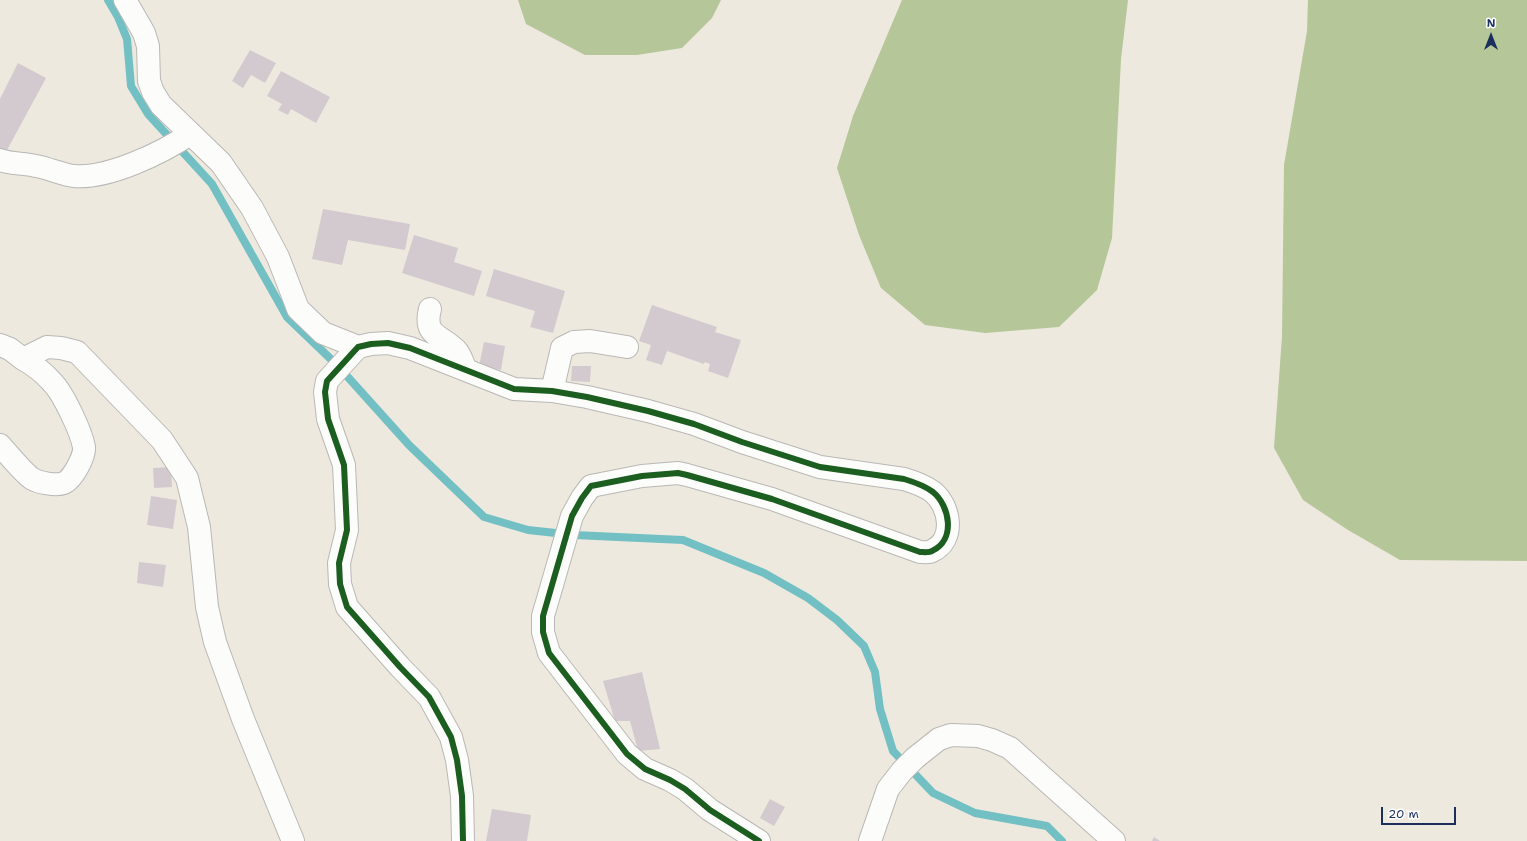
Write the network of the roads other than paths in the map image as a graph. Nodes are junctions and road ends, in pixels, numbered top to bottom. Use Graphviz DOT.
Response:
graph roads {
  1 [pos="126,0"];
  2 [pos="190,134"];
  3 [pos="0,160"];
  4 [pos="430,309"];
  5 [pos="0,345"];
  6 [pos="627,347"];
  7 [pos="352,353"];
  8 [pos="23,359"];
  9 [pos="466,370"];
  10 [pos="552,391"];
  11 [pos="0,445"];
  12 [pos="293,841"];
  13 [pos="463,841"];
  14 [pos="759,841"];
  15 [pos="870,841"];
  16 [pos="1114,841"];
  1 -- 2 [label="street"];
  2 -- 3 [label="street"];
  2 -- 7 [label="street"];
  4 -- 9 [label="street"];
  5 -- 8 [label="street"];
  6 -- 10 [label="street"];
  7 -- 9 [label="street"];
  7 -- 13 [label="street"];
  8 -- 11 [label="street"];
  8 -- 12 [label="street"];
  9 -- 10 [label="street"];
  10 -- 14 [label="street"];
  15 -- 16 [label="street"];
}
